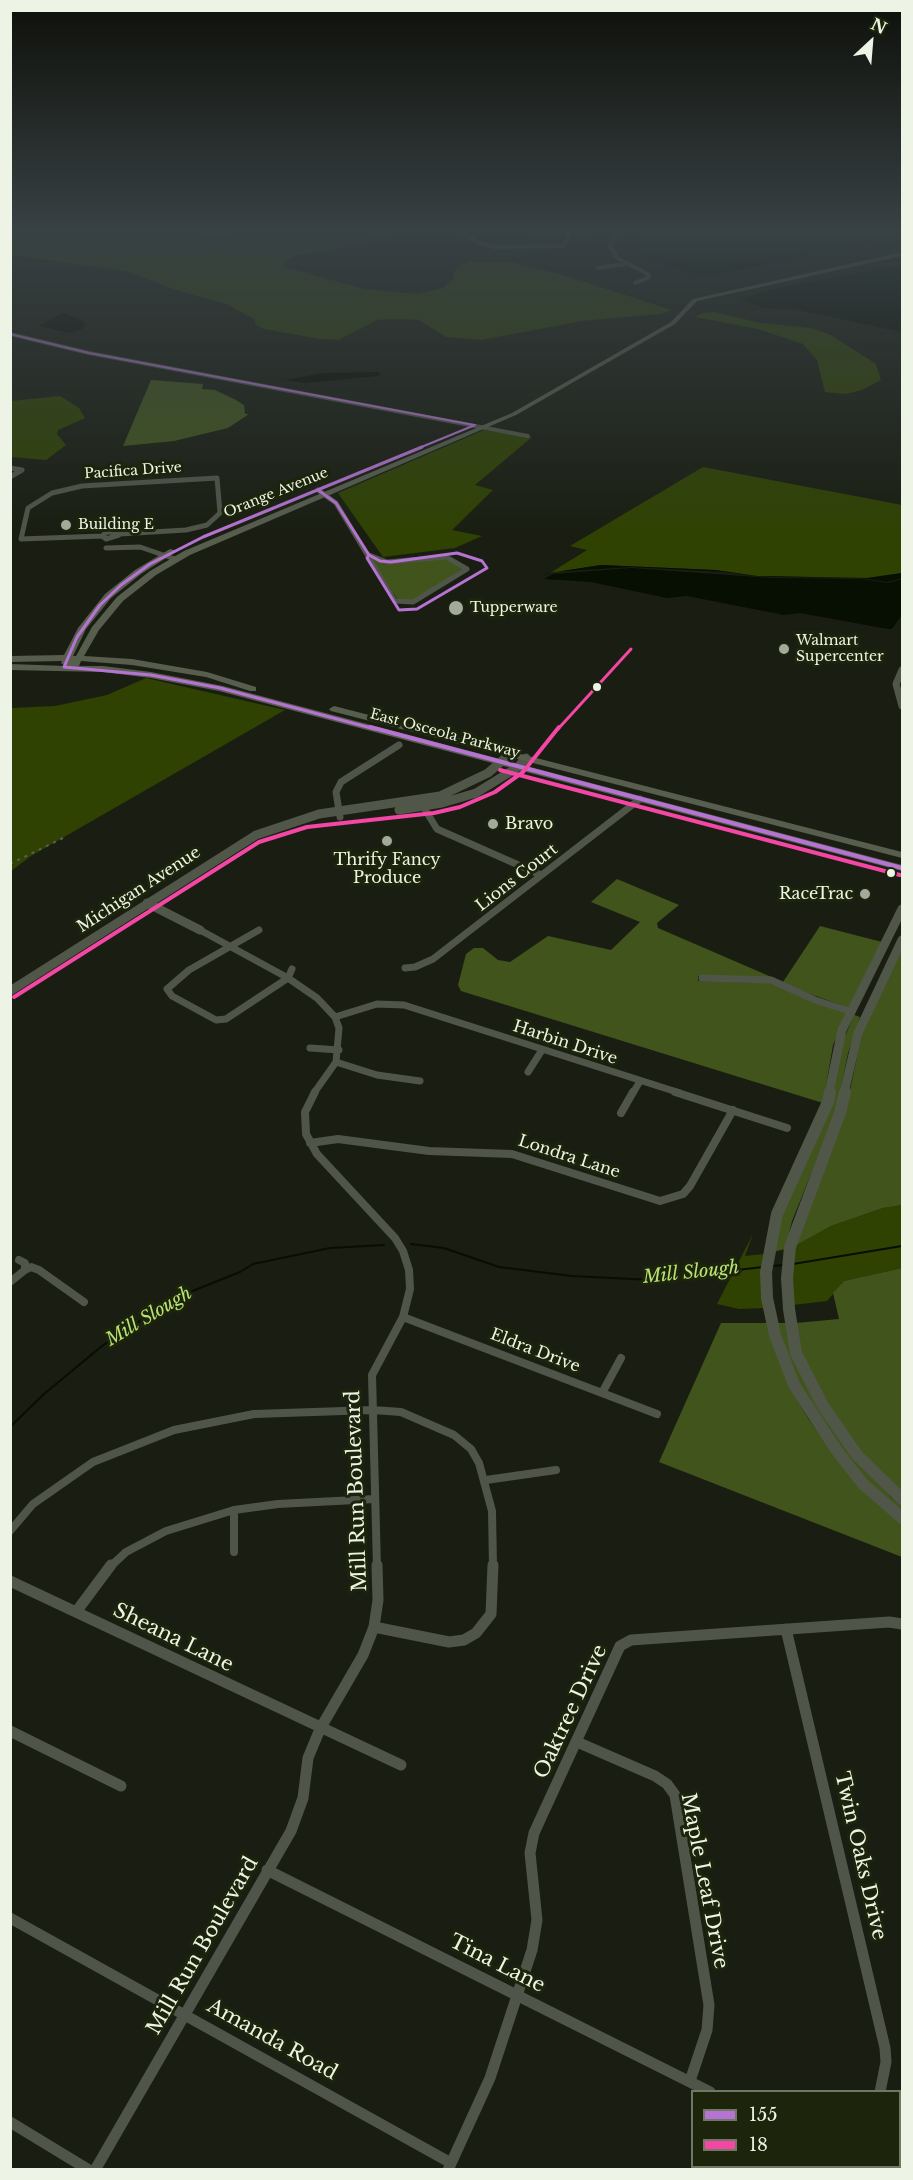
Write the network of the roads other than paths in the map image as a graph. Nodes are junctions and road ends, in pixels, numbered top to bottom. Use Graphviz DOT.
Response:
graph roads {
  1 [pos="654,333"];
  2 [pos="10,334"];
  3 [pos="539,398"];
  4 [pos="471,425"];
  5 [pos="483,427"];
  6 [pos="528,436"];
  7 [pos="10,468"];
  8 [pos="10,477"];
  9 [pos="318,490"];
  10 [pos="327,494"];
  11 [pos="111,537"];
  12 [pos="140,547"];
  13 [pos="106,548"];
  14 [pos="369,555"];
  15 [pos="164,556"];
  16 [pos="175,560"];
  17 [pos="87,644"];
  18 [pos="10,658"];
  19 [pos="114,661"];
  20 [pos="71,662"];
  21 [pos="10,667"];
  22 [pos="903,670"];
  23 [pos="280,700"];
  24 [pos="304,706"];
  25 [pos="903,706"];
  26 [pos="399,745"];
  27 [pos="510,754"];
  28 [pos="526,758"];
  29 [pos="502,763"];
  30 [pos="518,767"];
  31 [pos="640,799"];
  32 [pos="422,803"];
  33 [pos="340,813"];
  34 [pos="903,855"];
  35 [pos="903,868"];
  36 [pos="541,875"];
  37 [pos="147,903"];
  38 [pos="903,909"];
  39 [pos="200,930"];
  40 [pos="259,930"];
  41 [pos="903,940"];
  42 [pos="230,945"];
  43 [pos="405,968"];
  44 [pos="290,974"];
  45 [pos="702,978"];
  46 [pos="10,991"];
  47 [pos="852,1012"];
  48 [pos="865,1015"];
  49 [pos="335,1017"];
  50 [pos="310,1048"];
  51 [pos="339,1050"];
  52 [pos="542,1050"];
  53 [pos="336,1062"];
  54 [pos="528,1072"];
  55 [pos="420,1081"];
  56 [pos="640,1081"];
  57 [pos="733,1110"];
  58 [pos="621,1113"];
  59 [pos="787,1128"];
  60 [pos="310,1143"];
  61 [pos="20,1260"];
  62 [pos="26,1270"];
  63 [pos="10,1282"];
  64 [pos="84,1302"];
  65 [pos="403,1317"];
  66 [pos="621,1358"];
  67 [pos="602,1393"];
  68 [pos="373,1410"];
  69 [pos="657,1414"];
  70 [pos="556,1470"];
  71 [pos="486,1480"];
  72 [pos="375,1499"];
  73 [pos="903,1499"];
  74 [pos="234,1510"];
  75 [pos="903,1518"];
  76 [pos="10,1531"];
  77 [pos="234,1552"];
  78 [pos="10,1581"];
  79 [pos="76,1612"];
  80 [pos="903,1624"];
  81 [pos="374,1627"];
  82 [pos="786,1629"];
  83 [pos="320,1729"];
  84 [pos="10,1731"];
  85 [pos="577,1742"];
  86 [pos="400,1765"];
  87 [pos="121,1786"];
  88 [pos="267,1870"];
  89 [pos="10,1918"];
  90 [pos="518,1996"];
  91 [pos="184,2013"];
  92 [pos="690,2081"];
  93 [pos="708,2090"];
  94 [pos="880,2090"];
  95 [pos="10,2122"];
  96 [pos="450,2166"];
  97 [pos="89,2169"];
  98 [pos="94,2169"];
  1 -- 3 [label="main road"];
  2 -- 4 [label="street"];
  3 -- 4 [label="main road, Orange Avenue"];
  3 -- 5 [label="main road, Orange Avenue"];
  4 -- 5 [label="street"];
  4 -- 9 [label="main road, Orange Avenue"];
  5 -- 6 [label="street"];
  5 -- 10 [label="main road, Orange Avenue"];
  7 -- 8 [label="street"];
  9 -- 10 [label="street"];
  9 -- 15 [label="main road, Orange Avenue"];
  10 -- 14 [label="street"];
  10 -- 16 [label="main road, Orange Avenue"];
  11 -- 11 [label="street, Pacifica Drive"];
  11 -- 12 [label="street"];
  11 -- 13 [label="street"];
  12 -- 13 [label="street"];
  12 -- 15 [label="street"];
  13 -- 15 [label="street"];
  14 -- 14 [label="street"];
  15 -- 16 [label="street"];
  15 -- 20 [label="main road, Orange Avenue"];
  16 -- 17 [label="main road, Orange Avenue"];
  17 -- 19 [label="main road"];
  17 -- 20 [label="main road, Orange Avenue"];
  18 -- 20 [label="main road, East Osceola Parkway"];
  19 -- 20 [label="main road, East Osceola Parkway"];
  19 -- 23 [label="main road, East Osceola Parkway"];
  20 -- 21 [label="main road, East Osceola Parkway"];
  20 -- 23 [label="main road, East Osceola Parkway"];
  22 -- 25 [label="street"];
  23 -- 24 [label="main road, East Osceola Parkway"];
  24 -- 27 [label="main road, East Osceola Parkway"];
  24 -- 29 [label="main road, East Osceola Parkway"];
  26 -- 33 [label="street"];
  27 -- 28 [label="main road, East Osceola Parkway"];
  27 -- 29 [label="street, Michigan Avenue"];
  28 -- 30 [label="street, Michigan Avenue"];
  28 -- 34 [label="main road, East Osceola Parkway"];
  29 -- 30 [label="main road, East Osceola Parkway"];
  29 -- 32 [label="street, Michigan Avenue"];
  30 -- 31 [label="main road, East Osceola Parkway"];
  30 -- 32 [label="street, Michigan Avenue"];
  31 -- 35 [label="main road, East Osceola Parkway"];
  31 -- 36 [label="street, Lions Court"];
  32 -- 33 [label="street, Michigan Avenue"];
  32 -- 36 [label="street"];
  33 -- 37 [label="street, Michigan Avenue"];
  36 -- 43 [label="street, Lions Court"];
  37 -- 39 [label="street"];
  37 -- 46 [label="street, Michigan Avenue"];
  38 -- 47 [label="street"];
  39 -- 42 [label="street"];
  40 -- 42 [label="street"];
  41 -- 48 [label="street"];
  42 -- 44 [label="street"];
  42 -- 44 [label="street"];
  44 -- 49 [label="street"];
  45 -- 47 [label="street"];
  47 -- 48 [label="street"];
  47 -- 75 [label="street"];
  48 -- 73 [label="street"];
  49 -- 51 [label="street"];
  49 -- 52 [label="street, Harbin Drive"];
  50 -- 51 [label="street"];
  51 -- 53 [label="street"];
  52 -- 54 [label="street"];
  52 -- 56 [label="street, Harbin Drive"];
  53 -- 55 [label="street"];
  53 -- 60 [label="street"];
  56 -- 57 [label="street, Harbin Drive"];
  56 -- 58 [label="street"];
  57 -- 59 [label="street, Harbin Drive"];
  57 -- 60 [label="street, Londra Lane"];
  60 -- 65 [label="street, Mill Run Boulevard"];
  61 -- 62 [label="street"];
  62 -- 63 [label="street"];
  62 -- 64 [label="street"];
  65 -- 67 [label="street, Eldra Drive"];
  65 -- 68 [label="street, Mill Run Boulevard"];
  66 -- 67 [label="street"];
  67 -- 69 [label="street, Eldra Drive"];
  68 -- 71 [label="street"];
  68 -- 72 [label="street, Mill Run Boulevard"];
  68 -- 76 [label="street"];
  70 -- 71 [label="street"];
  71 -- 81 [label="street"];
  72 -- 74 [label="street"];
  72 -- 81 [label="street, Mill Run Boulevard"];
  74 -- 77 [label="street"];
  74 -- 79 [label="street"];
  78 -- 79 [label="street, Sheana Lane"];
  79 -- 83 [label="street, Sheana Lane"];
  80 -- 82 [label="street, Oaktree Drive"];
  81 -- 83 [label="street, Mill Run Boulevard"];
  82 -- 85 [label="street, Oaktree Drive"];
  82 -- 94 [label="street, Twin Oaks Drive"];
  83 -- 86 [label="street, Sheana Lane"];
  83 -- 88 [label="street, Mill Run Boulevard"];
  84 -- 87 [label="street"];
  85 -- 90 [label="street, Oaktree Drive"];
  85 -- 92 [label="street, Maple Leaf Drive"];
  88 -- 90 [label="street, Tina Lane"];
  88 -- 91 [label="street, Mill Run Boulevard"];
  89 -- 91 [label="street, Amanda Road"];
  90 -- 92 [label="street, Tina Lane"];
  90 -- 96 [label="street, Oaktree Drive"];
  91 -- 96 [label="street, Amanda Road"];
  91 -- 98 [label="street, Mill Run Boulevard"];
  92 -- 93 [label="street, Tina Lane"];
  95 -- 97 [label="street"];
}
